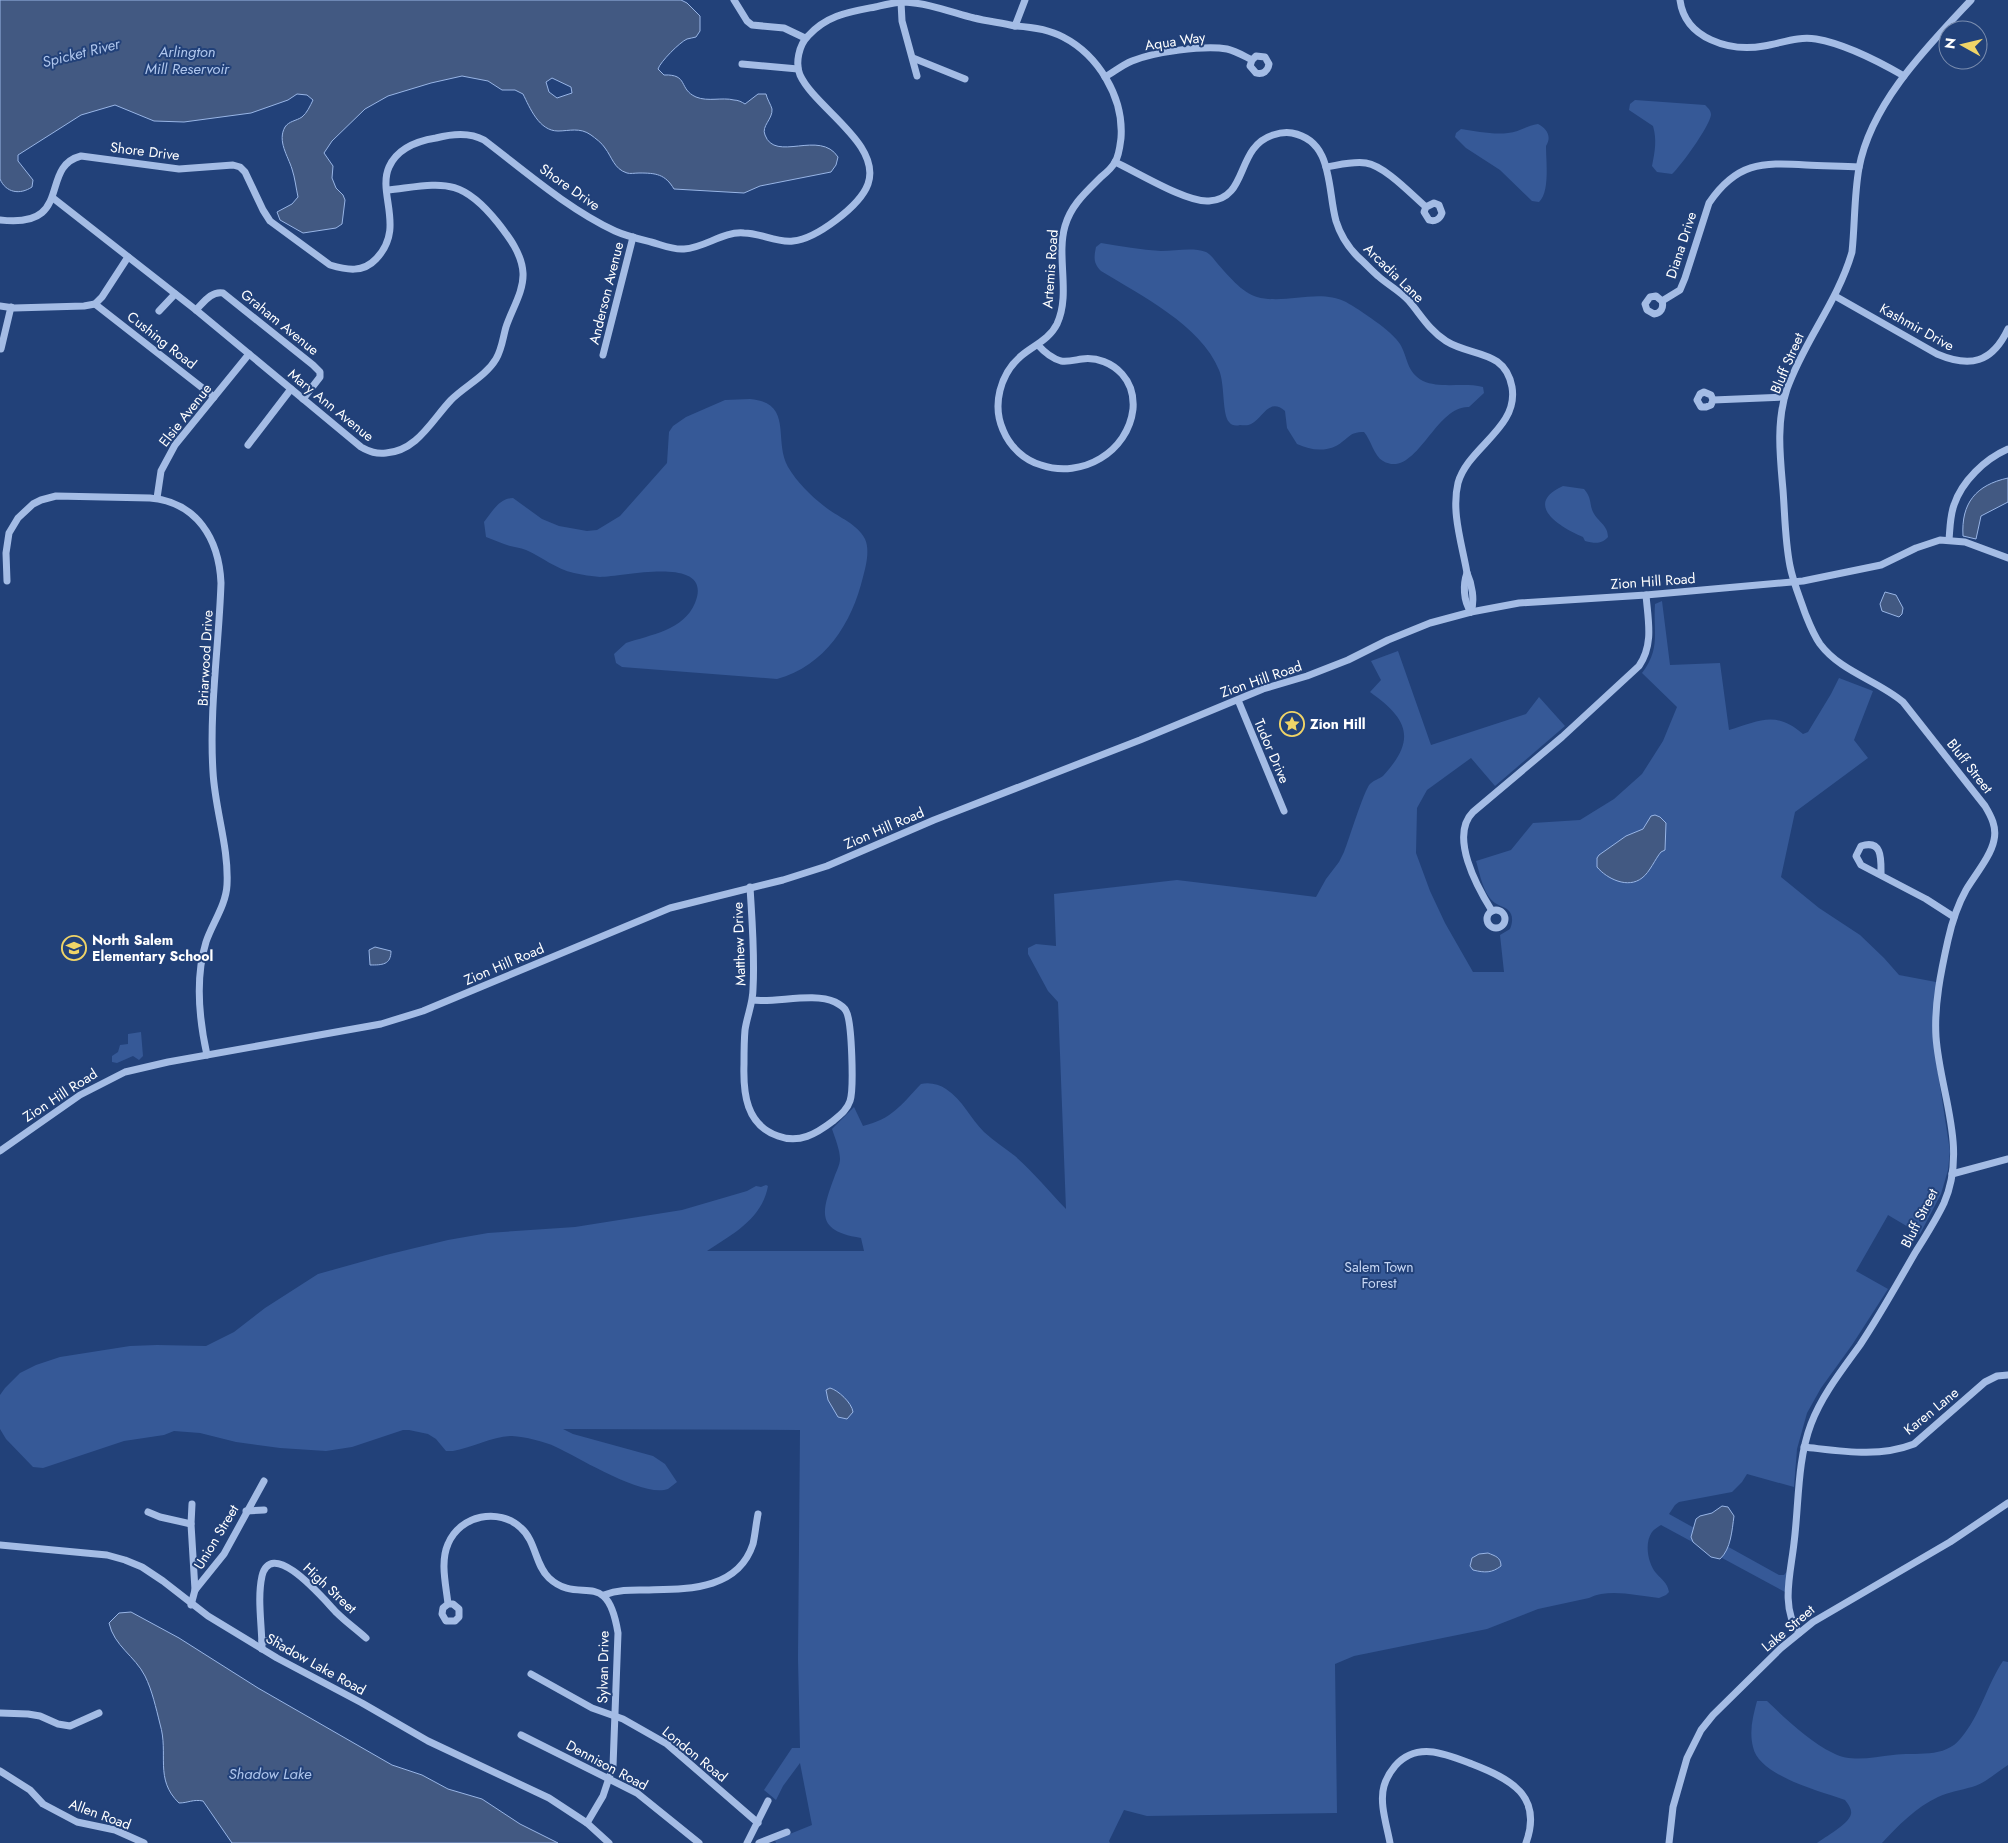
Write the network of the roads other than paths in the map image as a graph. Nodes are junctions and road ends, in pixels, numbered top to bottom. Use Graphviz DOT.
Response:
graph roads {
  1 [pos="734,0"];
  2 [pos="1024,0"];
  3 [pos="1680,0"];
  4 [pos="1971,0"];
  5 [pos="901,2"];
  6 [pos="1015,26"];
  7 [pos="805,38"];
  8 [pos="913,58"];
  9 [pos="1252,60"];
  10 [pos="742,64"];
  11 [pos="798,69"];
  12 [pos="917,76"];
  13 [pos="1904,76"];
  14 [pos="1105,77"];
  15 [pos="964,78"];
  16 [pos="1115,162"];
  17 [pos="1326,167"];
  18 [pos="1860,167"];
  19 [pos="387,190"];
  20 [pos="53,198"];
  21 [pos="1426,207"];
  22 [pos="0,220"];
  23 [pos="633,237"];
  24 [pos="128,257"];
  25 [pos="175,294"];
  26 [pos="1835,296"];
  27 [pos="1662,301"];
  28 [pos="95,304"];
  29 [pos="0,306"];
  30 [pos="11,307"];
  31 [pos="196,310"];
  32 [pos="159,311"];
  33 [pos="2008,329"];
  34 [pos="1038,346"];
  35 [pos="1,349"];
  36 [pos="249,354"];
  37 [pos="603,354"];
  38 [pos="291,389"];
  39 [pos="214,397"];
  40 [pos="1784,398"];
  41 [pos="303,399"];
  42 [pos="1713,400"];
  43 [pos="248,446"];
  44 [pos="2008,449"];
  45 [pos="157,498"];
  46 [pos="1949,540"];
  47 [pos="2008,558"];
  48 [pos="7,580"];
  49 [pos="1794,581"];
  50 [pos="1646,595"];
  51 [pos="1471,612"];
  52 [pos="1238,700"];
  53 [pos="1284,811"];
  54 [pos="1881,875"];
  55 [pos="750,887"];
  56 [pos="1492,911"];
  57 [pos="1954,917"];
  58 [pos="752,1000"];
  59 [pos="207,1055"];
  60 [pos="0,1151"];
  61 [pos="2008,1159"];
  62 [pos="1952,1174"];
  63 [pos="2008,1375"];
  64 [pos="1804,1447"];
  65 [pos="264,1481"];
  66 [pos="2008,1503"];
  67 [pos="192,1504"];
  68 [pos="264,1510"];
  69 [pos="246,1511"];
  70 [pos="148,1512"];
  71 [pos="758,1514"];
  72 [pos="191,1524"];
  73 [pos="0,1545"];
  74 [pos="196,1590"];
  75 [pos="604,1595"];
  76 [pos="448,1604"];
  77 [pos="191,1605"];
  78 [pos="1799,1634"];
  79 [pos="366,1638"];
  80 [pos="279,1641"];
  81 [pos="262,1645"];
  82 [pos="531,1674"];
  83 [pos="0,1713"];
  84 [pos="99,1713"];
  85 [pos="614,1717"];
  86 [pos="520,1735"];
  87 [pos="0,1771"];
  88 [pos="610,1779"];
  89 [pos="768,1801"];
  90 [pos="758,1822"];
  91 [pos="587,1823"];
  92 [pos="787,1832"];
  93 [pos="144,1843"];
  94 [pos="609,1843"];
  95 [pos="699,1843"];
  96 [pos="748,1843"];
  97 [pos="759,1843"];
  98 [pos="1390,1843"];
  99 [pos="1526,1843"];
  100 [pos="1669,1843"];
  1 -- 7 [label="street"];
  2 -- 6 [label="street"];
  3 -- 13 [label="street"];
  4 -- 13 [label="street, Bluff Street"];
  5 -- 6 [label="street"];
  5 -- 7 [label="street"];
  5 -- 8 [label="street"];
  6 -- 14 [label="street"];
  7 -- 11 [label="street"];
  8 -- 12 [label="street"];
  8 -- 15 [label="street"];
  9 -- 14 [label="street, Aqua Way"];
  10 -- 11 [label="street"];
  11 -- 23 [label="street, Shore Drive"];
  13 -- 18 [label="street, Bluff Street"];
  14 -- 16 [label="street"];
  16 -- 17 [label="street, Arcadia Lane"];
  16 -- 34 [label="street, Artemis Road"];
  17 -- 21 [label="street"];
  17 -- 51 [label="street, Arcadia Lane"];
  18 -- 26 [label="street, Bluff Street"];
  18 -- 27 [label="street, Diana Drive"];
  19 -- 20 [label="street, Shore Drive"];
  19 -- 23 [label="street, Shore Drive"];
  19 -- 41 [label="street, Mary Ann Avenue"];
  20 -- 22 [label="street, Shore Drive"];
  20 -- 24 [label="street, Mary Ann Avenue"];
  23 -- 37 [label="street, Anderson Avenue"];
  24 -- 25 [label="street, Mary Ann Avenue"];
  24 -- 28 [label="street"];
  25 -- 31 [label="street, Mary Ann Avenue"];
  25 -- 32 [label="street"];
  26 -- 33 [label="street, Kashmir Drive"];
  26 -- 40 [label="street, Bluff Street"];
  28 -- 30 [label="street"];
  28 -- 39 [label="street, Cushing Road"];
  29 -- 30 [label="street"];
  30 -- 35 [label="street"];
  31 -- 36 [label="street, Mary Ann Avenue"];
  31 -- 41 [label="street, Graham Avenue"];
  34 -- 34 [label="street, Artemis Road"];
  36 -- 38 [label="street, Mary Ann Avenue"];
  36 -- 39 [label="street, Elsie Avenue"];
  38 -- 41 [label="street, Mary Ann Avenue"];
  38 -- 43 [label="street"];
  39 -- 45 [label="street, Elsie Avenue"];
  40 -- 42 [label="street"];
  40 -- 49 [label="street, Bluff Street"];
  44 -- 46 [label="street"];
  45 -- 48 [label="street, Briarwood Drive"];
  45 -- 59 [label="street, Briarwood Drive"];
  46 -- 47 [label="street"];
  46 -- 49 [label="street, Zion Hill Road"];
  49 -- 50 [label="street, Zion Hill Road"];
  49 -- 57 [label="street, Bluff Street"];
  50 -- 51 [label="street, Zion Hill Road"];
  50 -- 56 [label="street"];
  51 -- 52 [label="street, Zion Hill Road"];
  52 -- 53 [label="street, Tudor Drive"];
  52 -- 55 [label="street, Zion Hill Road"];
  54 -- 54 [label="street"];
  54 -- 57 [label="street"];
  55 -- 58 [label="street, Matthew Drive"];
  55 -- 59 [label="street, Zion Hill Road"];
  57 -- 62 [label="street, Bluff Street"];
  58 -- 58 [label="street, Matthew Drive"];
  59 -- 60 [label="street, Zion Hill Road"];
  61 -- 62 [label="street"];
  62 -- 64 [label="street, Bluff Street"];
  63 -- 64 [label="street, Karen Lane"];
  64 -- 78 [label="street, Bluff Street"];
  65 -- 69 [label="street, Union Street"];
  66 -- 78 [label="street, Lake Street"];
  67 -- 72 [label="street"];
  68 -- 69 [label="street"];
  69 -- 74 [label="street, Union Street"];
  70 -- 72 [label="street"];
  71 -- 75 [label="street"];
  72 -- 74 [label="street"];
  73 -- 77 [label="street, Shadow Lake Road"];
  74 -- 77 [label="street, Union Street"];
  75 -- 76 [label="street"];
  75 -- 85 [label="street, Sylvan Drive"];
  77 -- 81 [label="street, Shadow Lake Road"];
  78 -- 100 [label="street, Lake Street"];
  79 -- 81 [label="street, High Street"];
  80 -- 81 [label="street"];
  81 -- 91 [label="street, Shadow Lake Road"];
  82 -- 85 [label="street, London Road"];
  83 -- 84 [label="street"];
  85 -- 88 [label="street, Sylvan Drive"];
  85 -- 90 [label="street, London Road"];
  86 -- 88 [label="street, Dennison Road"];
  87 -- 93 [label="street, Allen Road"];
  88 -- 91 [label="street, Sylvan Drive"];
  88 -- 95 [label="street, Dennison Road"];
  89 -- 90 [label="street"];
  90 -- 96 [label="street"];
  91 -- 94 [label="street, Shadow Lake Road"];
  92 -- 97 [label="street"];
  98 -- 99 [label="street"];
}
